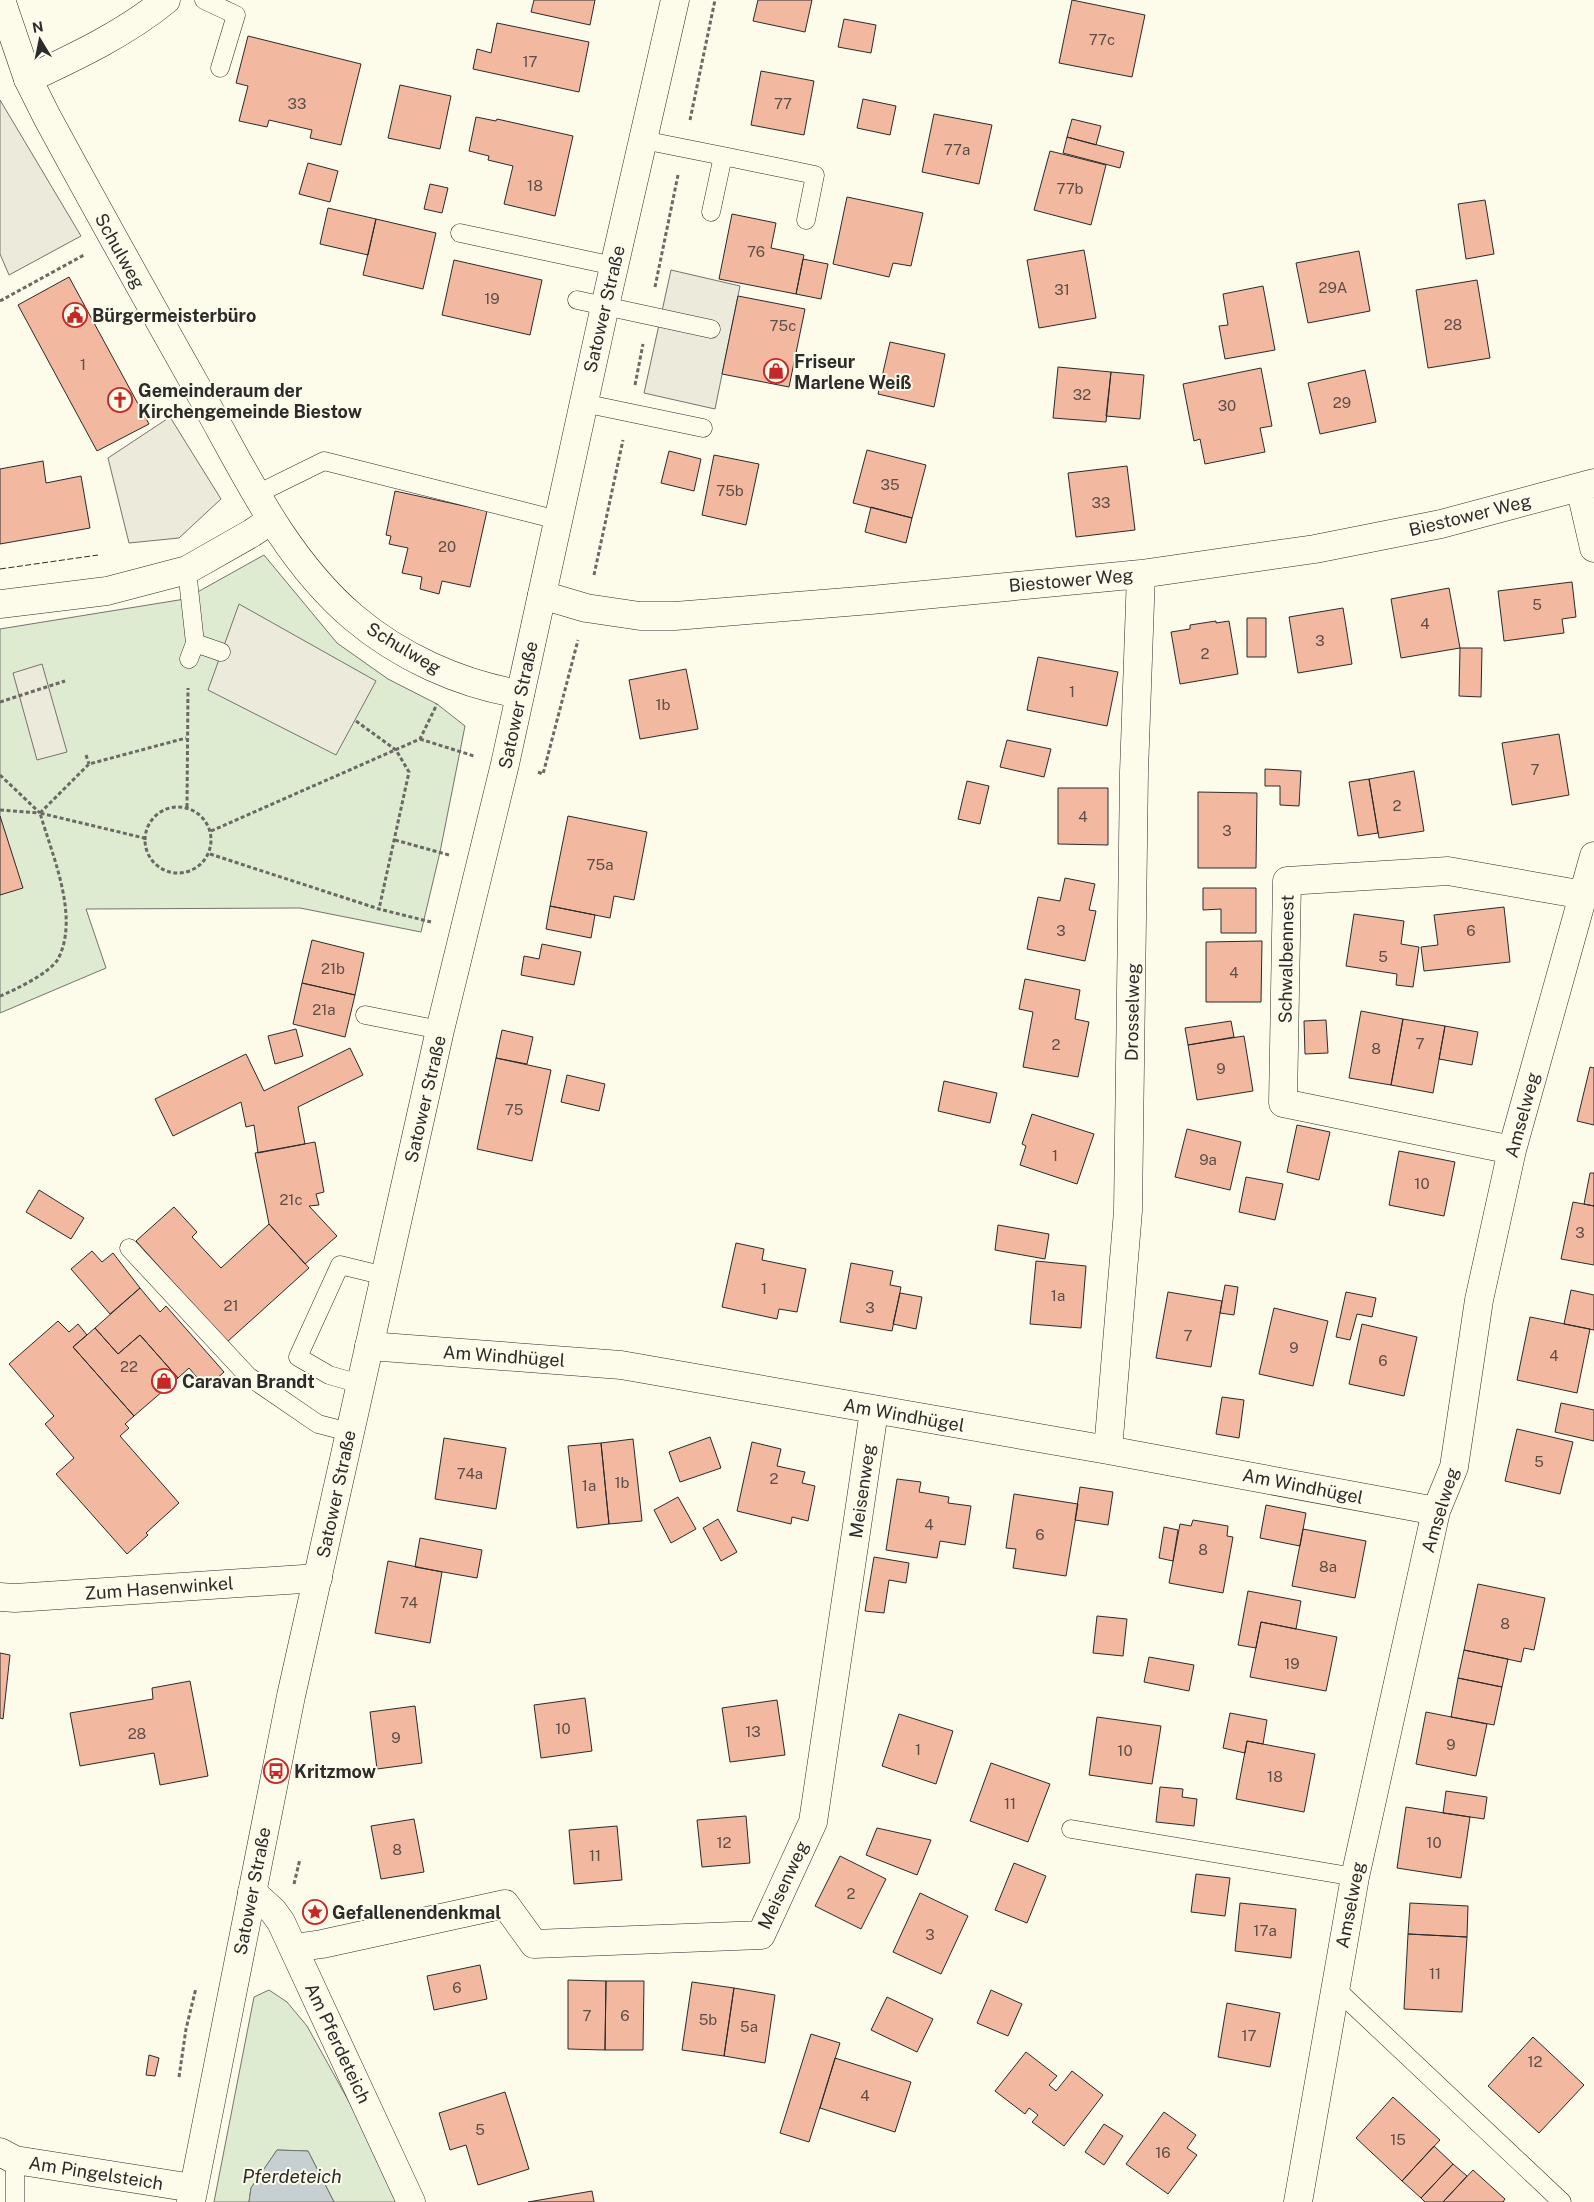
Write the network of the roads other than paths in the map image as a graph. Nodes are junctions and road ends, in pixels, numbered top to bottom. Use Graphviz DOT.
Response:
graph roads {
  1 [pos="1,0"];
  2 [pos="166,0"];
  3 [pos="204,0"];
  4 [pos="675,0"];
  5 [pos="220,68"];
  6 [pos="28,79"];
  7 [pos="643,140"];
  8 [pos="723,156"];
  9 [pos="711,212"];
  10 [pos="806,220"];
  11 [pos="460,233"];
  12 [pos="614,266"];
  13 [pos="577,300"];
  14 [pos="605,306"];
  15 [pos="711,328"];
  16 [pos="584,403"];
  17 [pos="703,428"];
  18 [pos="1587,485"];
  19 [pos="256,494"];
  20 [pos="271,520"];
  21 [pos="558,520"];
  22 [pos="1594,548"];
  23 [pos="187,570"];
  24 [pos="1140,574"];
  25 [pos="542,595"];
  26 [pos="0,604"];
  27 [pos="221,652"];
  28 [pos="520,694"];
  29 [pos="1594,856"];
  30 [pos="1584,895"];
  31 [pos="365,1015"];
  32 [pos="440,1030"];
  33 [pos="1512,1150"];
  34 [pos="129,1248"];
  35 [pos="385,1276"];
  36 [pos="369,1346"];
  37 [pos="360,1384"];
  38 [pos="874,1411"];
  39 [pos="349,1432"];
  40 [pos="1108,1450"];
  41 [pos="1436,1511"];
  42 [pos="318,1578"];
  43 [pos="0,1597"];
  44 [pos="1071,1828"];
  45 [pos="1355,1877"];
  46 [pos="252,1892"];
  47 [pos="294,1948"];
  48 [pos="1335,1988"];
  49 [pos="7,2156"];
  50 [pos="192,2195"];
  51 [pos="1298,2200"];
  52 [pos="15,2202"];
  53 [pos="411,2202"];
  54 [pos="1562,2202"];
  1 -- 6 [label="street, Schulweg"];
  2 -- 6 [label="street"];
  3 -- 5 [label="lane"];
  4 -- 7 [label="street, Satower Straße"];
  6 -- 19 [label="street, Schulweg"];
  7 -- 8 [label="lane"];
  7 -- 12 [label="street, Satower Straße"];
  8 -- 9 [label="lane"];
  8 -- 10 [label="lane"];
  11 -- 12 [label="lane"];
  12 -- 14 [label="street, Satower Straße"];
  13 -- 14 [label="lane"];
  14 -- 15 [label="lane"];
  14 -- 16 [label="street, Satower Straße"];
  16 -- 17 [label="lane"];
  16 -- 21 [label="street, Satower Straße"];
  18 -- 22 [label="street"];
  18 -- 24 [label="street, Biestower Weg"];
  19 -- 20 [label="street, Schulweg"];
  19 -- 21 [label="lane"];
  20 -- 23 [label="street"];
  20 -- 28 [label="street, Schulweg"];
  21 -- 25 [label="street, Satower Straße"];
  23 -- 26 [label="street"];
  23 -- 27 [label="lane"];
  24 -- 25 [label="street, Biestower Weg"];
  24 -- 40 [label="street, Drosselweg"];
  25 -- 28 [label="street, Satower Straße"];
  28 -- 32 [label="street, Satower Straße"];
  29 -- 30 [label="street, Amselweg"];
  30 -- 33 [label="street, Amselweg"];
  30 -- 33 [label="street, Schwalbennest"];
  31 -- 32 [label="lane"];
  32 -- 35 [label="street, Satower Straße"];
  33 -- 41 [label="street, Amselweg"];
  34 -- 39 [label="lane"];
  35 -- 36 [label="street, Satower Straße"];
  35 -- 37 [label="lane"];
  36 -- 37 [label="street, Satower Straße"];
  36 -- 38 [label="street, Am Windhügel"];
  37 -- 39 [label="street, Satower Straße"];
  38 -- 40 [label="street, Am Windhügel"];
  38 -- 47 [label="street, Meisenweg"];
  39 -- 42 [label="street, Satower Straße"];
  40 -- 41 [label="street, Am Windhügel"];
  41 -- 45 [label="street, Amselweg"];
  42 -- 43 [label="street, Zum Hasenwinkel"];
  42 -- 46 [label="street, Satower Straße"];
  44 -- 45 [label="lane"];
  45 -- 48 [label="street, Amselweg"];
  46 -- 47 [label="street, Am Pferdeteich"];
  46 -- 50 [label="street, Satower Straße"];
  47 -- 53 [label="street, Am Pferdeteich"];
  48 -- 51 [label="street, Amselweg"];
  48 -- 54 [label="lane"];
  49 -- 50 [label="street, Am Pingelsteich"];
  49 -- 52 [label="lane"];
}
